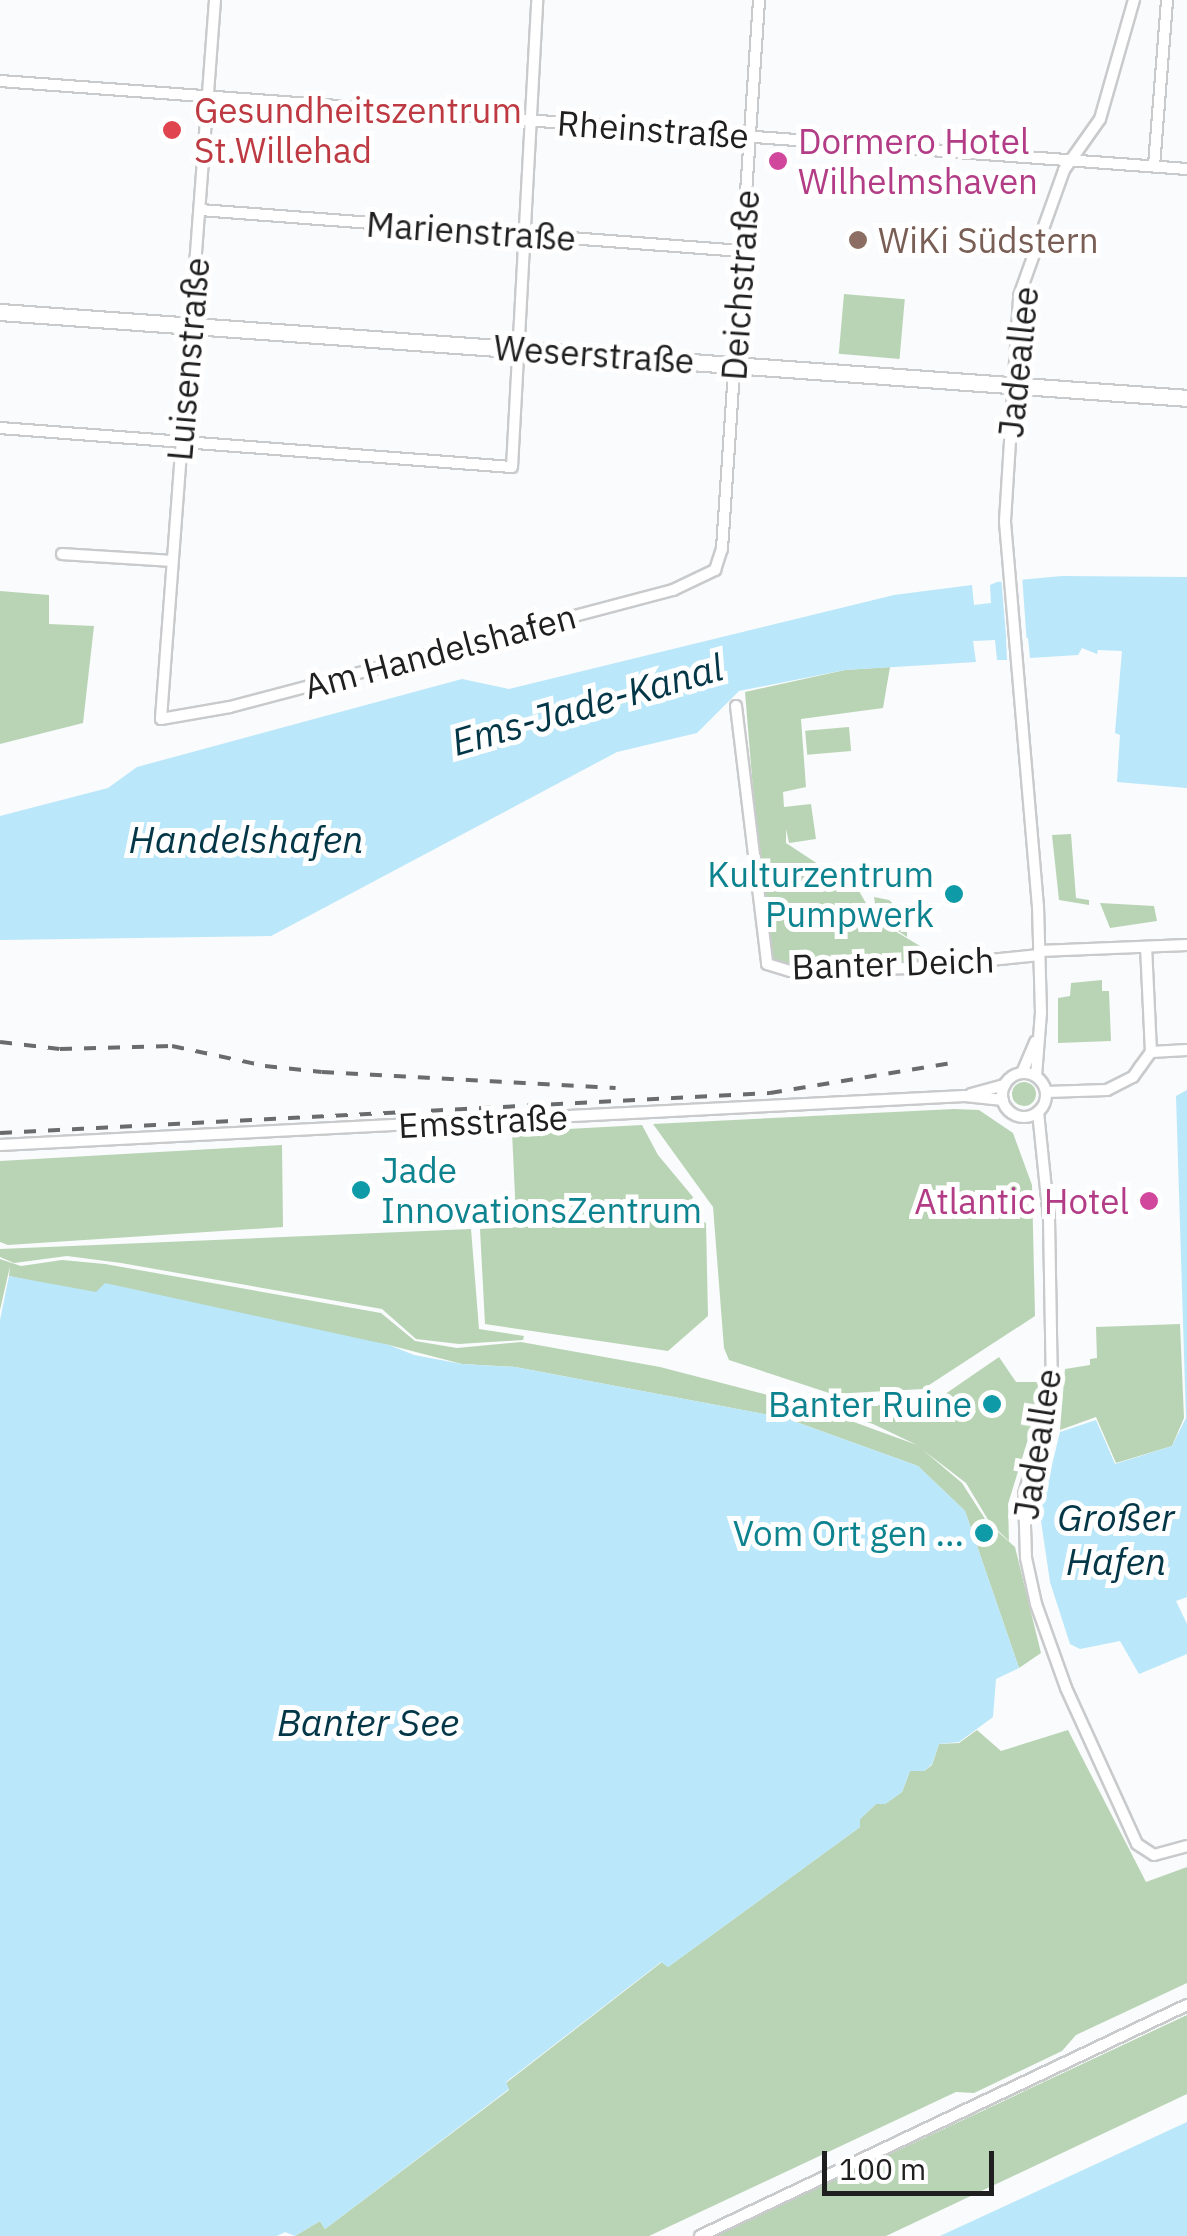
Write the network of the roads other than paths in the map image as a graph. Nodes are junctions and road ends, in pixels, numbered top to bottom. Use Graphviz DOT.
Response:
graph roads {
  1 [pos="215,0"];
  2 [pos="537,0"];
  3 [pos="760,0"];
  4 [pos="1134,0"];
  5 [pos="1167,0"];
  6 [pos="0,80"];
  7 [pos="209,97"];
  8 [pos="529,120"];
  9 [pos="750,136"];
  10 [pos="1070,159"];
  11 [pos="1154,166"];
  12 [pos="1187,169"];
  13 [pos="200,210"];
  14 [pos="523,234"];
  15 [pos="742,251"];
  16 [pos="0,312"];
  17 [pos="191,324"];
  18 [pos="518,350"];
  19 [pos="735,364"];
  20 [pos="1012,385"];
  21 [pos="1187,398"];
  22 [pos="0,428"];
  23 [pos="180,443"];
  24 [pos="62,554"];
  25 [pos="172,560"];
  26 [pos="715,570"];
  27 [pos="736,706"];
  28 [pos="161,719"];
  29 [pos="1187,944"];
  30 [pos="1146,947"];
  31 [pos="1039,953"];
  32 [pos="1038,1037"];
  33 [pos="1187,1050"];
  34 [pos="1151,1052"];
  35 [pos="1022,1073"];
  36 [pos="1036,1076"];
  37 [pos="1005,1085"];
  38 [pos="1046,1092"];
  39 [pos="965,1096"];
  40 [pos="1003,1100"];
  41 [pos="1038,1112"];
  42 [pos="1024,1116"];
  43 [pos="0,1146"];
  44 [pos="1040,1147"];
  45 [pos="1187,1846"];
  46 [pos="1187,2005"];
  47 [pos="700,2236"];
  1 -- 7 [label="street, Luisenstraße"];
  2 -- 8 [label="street"];
  3 -- 9 [label="street, Deichstraße"];
  4 -- 10 [label="street, Jadeallee"];
  5 -- 11 [label="street"];
  6 -- 7 [label="street, Rheinstraße"];
  7 -- 8 [label="street, Rheinstraße"];
  7 -- 13 [label="street, Luisenstraße"];
  8 -- 9 [label="street, Rheinstraße"];
  8 -- 14 [label="street"];
  9 -- 10 [label="street, Rheinstraße"];
  9 -- 15 [label="street, Deichstraße"];
  10 -- 11 [label="street, Rheinstraße"];
  10 -- 20 [label="street, Jadeallee"];
  11 -- 12 [label="street, Rheinstraße"];
  13 -- 14 [label="street, Marienstraße"];
  13 -- 17 [label="street, Luisenstraße"];
  14 -- 15 [label="street, Marienstraße"];
  14 -- 18 [label="street"];
  15 -- 19 [label="street, Deichstraße"];
  16 -- 17 [label="street, Weserstraße"];
  17 -- 18 [label="street, Weserstraße"];
  17 -- 23 [label="street, Luisenstraße"];
  18 -- 19 [label="street, Weserstraße"];
  18 -- 23 [label="street"];
  19 -- 20 [label="street, Weserstraße"];
  19 -- 26 [label="street, Deichstraße"];
  20 -- 21 [label="street, Weserstraße"];
  20 -- 31 [label="street, Jadeallee"];
  22 -- 23 [label="street"];
  23 -- 25 [label="street, Luisenstraße"];
  24 -- 25 [label="street"];
  25 -- 28 [label="street, Luisenstraße"];
  26 -- 28 [label="street, Am Handelshafen"];
  27 -- 31 [label="street, Banter Deich"];
  29 -- 30 [label="street"];
  30 -- 31 [label="street"];
  30 -- 34 [label="street"];
  31 -- 32 [label="street"];
  32 -- 35 [label="street"];
  32 -- 36 [label="street"];
  33 -- 34 [label="street"];
  34 -- 38 [label="street"];
  35 -- 36 [label="street"];
  35 -- 37 [label="street"];
  36 -- 38 [label="street"];
  37 -- 39 [label="street, Emsstraße"];
  37 -- 40 [label="street"];
  38 -- 41 [label="street"];
  39 -- 40 [label="street, Emsstraße"];
  39 -- 43 [label="street, Emsstraße"];
  40 -- 42 [label="street"];
  41 -- 42 [label="street"];
  41 -- 44 [label="street, Jadeallee"];
  42 -- 44 [label="street, Jadeallee"];
  44 -- 45 [label="street, Jadeallee"];
  46 -- 47 [label="street"];
}
